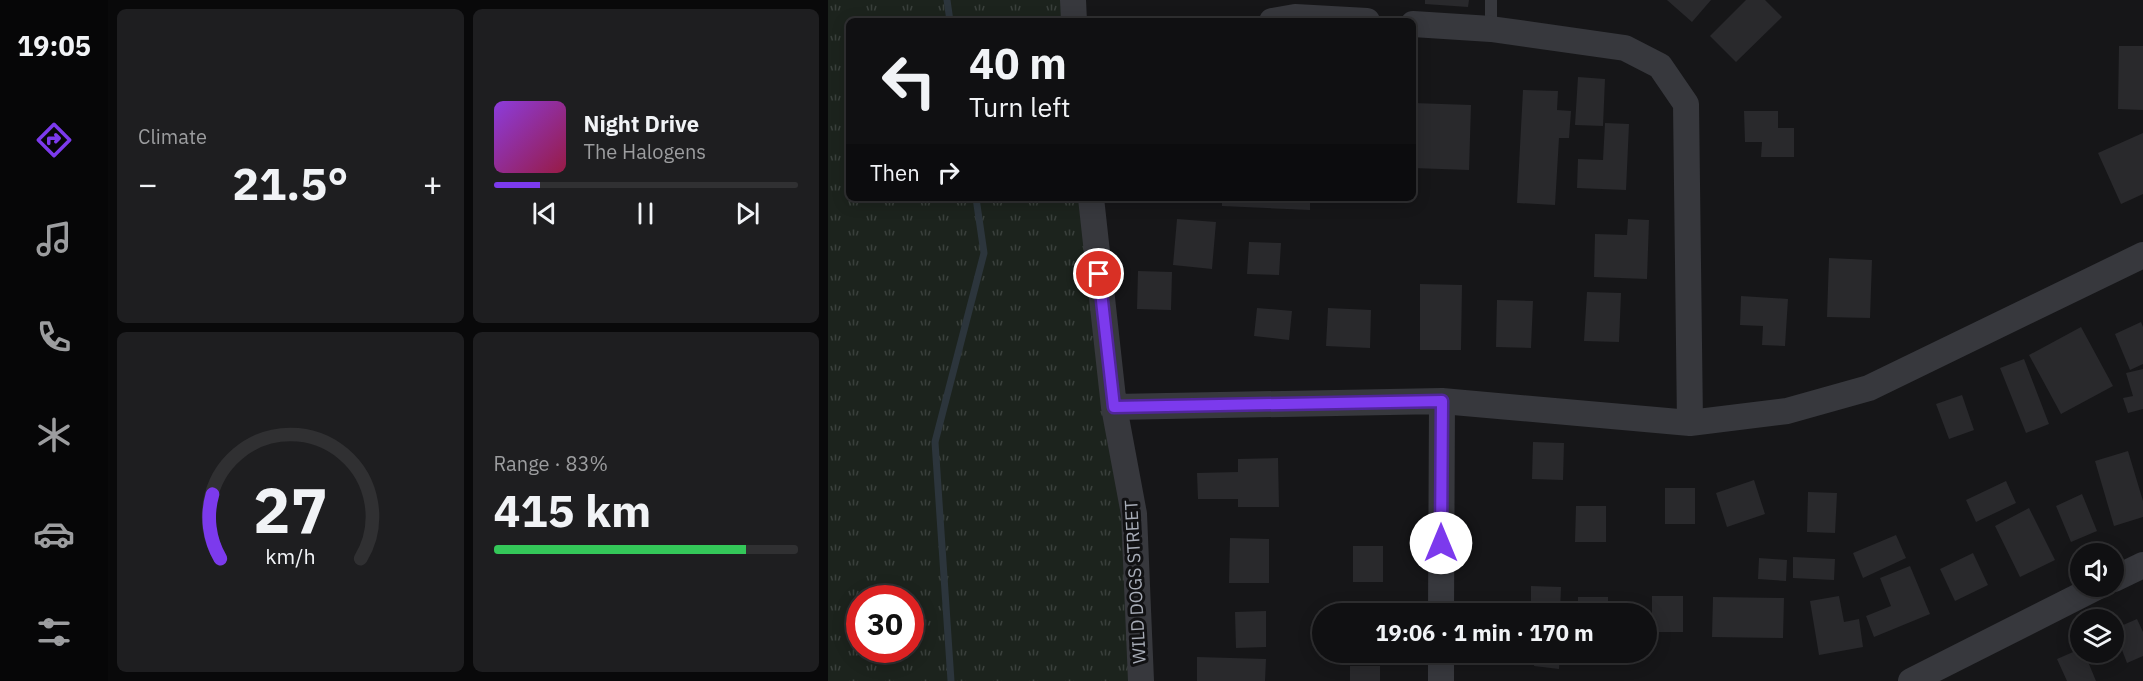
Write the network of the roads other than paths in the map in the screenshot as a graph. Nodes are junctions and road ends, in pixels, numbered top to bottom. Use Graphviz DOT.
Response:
graph roads {
  1 [pos="1073,0"];
  2 [pos="1491,0"];
  3 [pos="1074,18"];
  4 [pos="1286,18"];
  5 [pos="1324,18"];
  6 [pos="1416,24"];
  7 [pos="1491,29"];
  8 [pos="1091,201"];
  9 [pos="2143,255"];
  10 [pos="1442,401"];
  11 [pos="1114,407"];
  12 [pos="1690,423"];
  13 [pos="2143,565"];
  14 [pos="2124,574"];
  15 [pos="2077,597"];
  16 [pos="1441,603"];
  17 [pos="1441,663"];
  18 [pos="1141,681"];
  19 [pos="1441,681"];
  20 [pos="1911,681"];
  1 -- 3 [label="street"];
  2 -- 7 [label="lane"];
  4 -- 5 [label="street"];
  6 -- 7 [label="street"];
  7 -- 12 [label="street"];
  8 -- 11 [label="street, WILD DOGS STREET"];
  9 -- 12 [label="street"];
  10 -- 11 [label="street"];
  10 -- 12 [label="street"];
  10 -- 16 [label="street"];
  11 -- 18 [label="street, WILD DOGS STREET"];
  13 -- 14 [label="street"];
  15 -- 20 [label="street"];
  17 -- 19 [label="street"];
}
